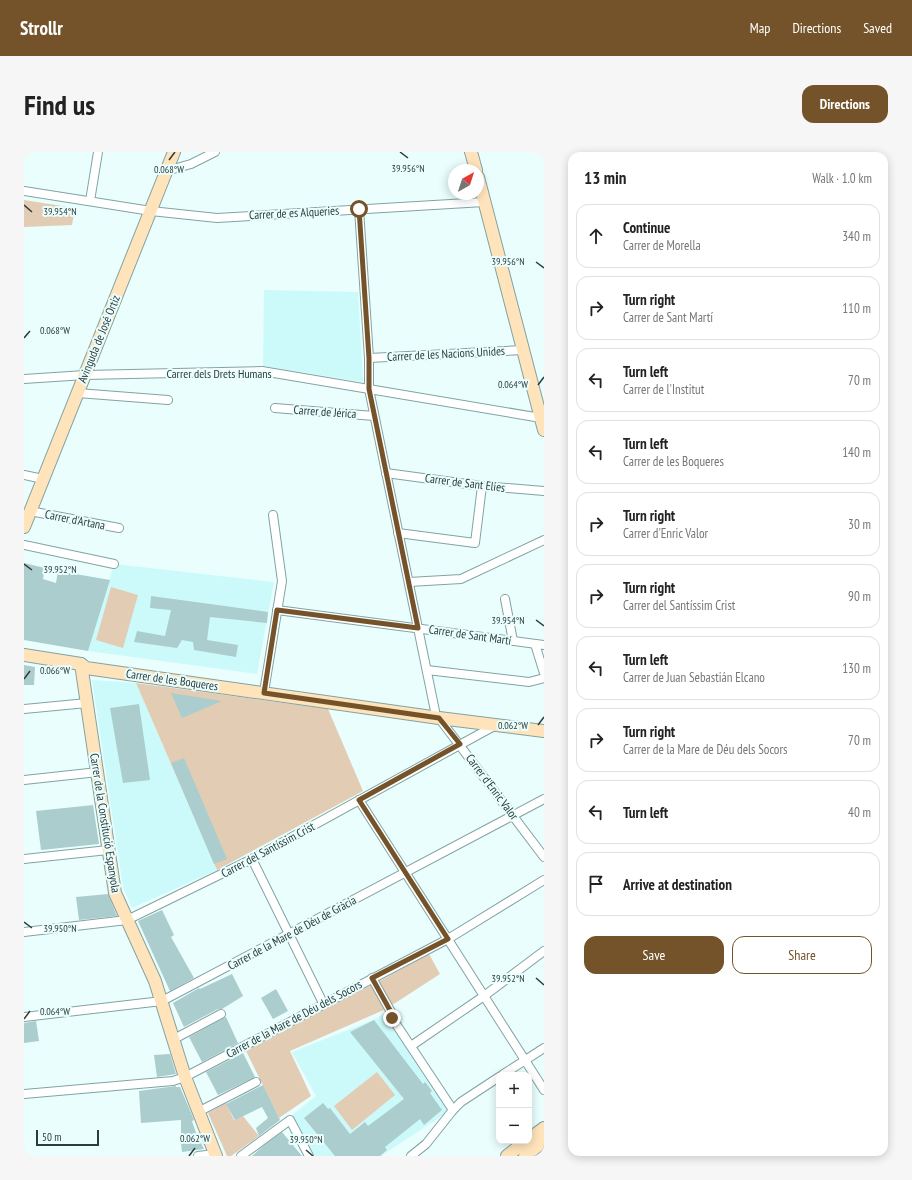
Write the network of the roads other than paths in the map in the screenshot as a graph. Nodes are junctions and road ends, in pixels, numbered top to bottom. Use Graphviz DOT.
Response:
graph roads {
  1 [pos="98,152"];
  2 [pos="174,152"];
  3 [pos="215,152"];
  4 [pos="471,152"];
  5 [pos="474,164"];
  6 [pos="166,171"];
  7 [pos="24,191"];
  8 [pos="90,201"];
  9 [pos="484,202"];
  10 [pos="359,209"];
  11 [pos="151,210"];
  12 [pos="523,350"];
  13 [pos="369,358"];
  14 [pos="85,375"];
  15 [pos="24,379"];
  16 [pos="369,389"];
  17 [pos="78,393"];
  18 [pos="168,400"];
  19 [pos="275,408"];
  20 [pos="374,416"];
  21 [pos="541,418"];
  22 [pos="544,430"];
  23 [pos="386,473"];
  24 [pos="24,475"];
  25 [pos="43,479"];
  26 [pos="482,486"];
  27 [pos="544,491"];
  28 [pos="30,511"];
  29 [pos="273,515"];
  30 [pos="24,527"];
  31 [pos="119,528"];
  32 [pos="398,533"];
  33 [pos="544,540"];
  34 [pos="24,545"];
  35 [pos="114,564"];
  36 [pos="409,582"];
  37 [pos="505,599"];
  38 [pos="277,610"];
  39 [pos="418,628"];
  40 [pos="513,641"];
  41 [pos="535,644"];
  42 [pos="544,645"];
  43 [pos="24,655"];
  44 [pos="80,664"];
  45 [pos="427,670"];
  46 [pos="544,673"];
  47 [pos="544,678"];
  48 [pos="265,689"];
  49 [pos="87,703"];
  50 [pos="24,709"];
  51 [pos="437,714"];
  52 [pos="497,725"];
  53 [pos="544,725"];
  54 [pos="544,731"];
  55 [pos="460,744"];
  56 [pos="98,772"];
  57 [pos="24,780"];
  58 [pos="544,798"];
  59 [pos="359,800"];
  60 [pos="513,816"];
  61 [pos="108,850"];
  62 [pos="544,857"];
  63 [pos="24,859"];
  64 [pos="252,859"];
  65 [pos="405,873"];
  66 [pos="544,880"];
  67 [pos="127,920"];
  68 [pos="24,932"];
  69 [pos="289,934"];
  70 [pos="448,939"];
  71 [pos="544,951"];
  72 [pos="372,978"];
  73 [pos="484,996"];
  74 [pos="162,1002"];
  75 [pos="323,1003"];
  76 [pos="221,1014"];
  77 [pos="24,1017"];
  78 [pos="174,1039"];
  79 [pos="411,1046"];
  80 [pos="544,1048"];
  81 [pos="524,1059"];
  82 [pos="506,1072"];
  83 [pos="185,1077"];
  84 [pos="496,1079"];
  85 [pos="256,1082"];
  86 [pos="544,1090"];
  87 [pos="24,1094"];
  88 [pos="453,1110"];
  89 [pos="198,1112"];
  90 [pos="544,1128"];
  91 [pos="532,1137"];
  92 [pos="544,1141"];
  93 [pos="522,1144"];
  94 [pos="306,1154"];
  95 [pos="216,1155"];
  96 [pos="198,1156"];
  97 [pos="241,1156"];
  98 [pos="411,1156"];
  99 [pos="507,1156"];
  100 [pos="525,1156"];
  1 -- 8 [label="street"];
  2 -- 6 [label="street, Avinguda de José Ortiz"];
  3 -- 6 [label="street"];
  4 -- 5 [label="street"];
  6 -- 11 [label="street, Avinguda de José Ortiz"];
  7 -- 8 [label="street, Carrer de es Alqueries"];
  8 -- 11 [label="street, Carrer de es Alqueries"];
  9 -- 10 [label="street, Carrer de es Alqueries"];
  9 -- 12 [label="street"];
  10 -- 11 [label="street, Carrer de es Alqueries"];
  10 -- 13 [label="street"];
  11 -- 14 [label="street, Avinguda de José Ortiz"];
  12 -- 13 [label="street, Carrer de les Nacions Unides"];
  12 -- 21 [label="street"];
  13 -- 16 [label="street"];
  14 -- 15 [label="street, Carrer dels Drets Humans"];
  14 -- 16 [label="street, Carrer dels Drets Humans"];
  14 -- 17 [label="street, Avinguda de José Ortiz"];
  16 -- 20 [label="street"];
  16 -- 21 [label="street, Carrer dels Drets Humans"];
  17 -- 18 [label="street"];
  17 -- 25 [label="street, Avinguda de José Ortiz"];
  19 -- 20 [label="street, Carrer de Jérica"];
  20 -- 23 [label="street"];
  21 -- 22 [label="street"];
  23 -- 26 [label="street, Carrer de Sant Elies"];
  23 -- 32 [label="street"];
  24 -- 25 [label="street"];
  25 -- 28 [label="street, Avinguda de José Ortiz"];
  26 -- 27 [label="street, Carrer de Sant Elies"];
  26 -- 32 [label="street"];
  28 -- 30 [label="street, Avinguda de José Ortiz"];
  28 -- 31 [label="street, Carrer d'Artana"];
  29 -- 38 [label="street"];
  32 -- 36 [label="street"];
  33 -- 36 [label="street"];
  34 -- 35 [label="street"];
  36 -- 39 [label="street"];
  37 -- 40 [label="street"];
  38 -- 39 [label="street, Carrer de Sant Martí"];
  38 -- 48 [label="street"];
  39 -- 40 [label="street, Carrer de Sant Martí"];
  39 -- 45 [label="street"];
  40 -- 41 [label="street, Carrer de Sant Martí"];
  41 -- 42 [label="street, Carrer de Sant Martí"];
  41 -- 46 [label="street"];
  43 -- 44 [label="street, Carrer de les Boqueres"];
  44 -- 48 [label="street, Carrer de les Boqueres"];
  44 -- 49 [label="street, Carrer de la Constitució Espanyola"];
  45 -- 47 [label="street"];
  45 -- 51 [label="street"];
  48 -- 51 [label="street, Carrer de les Boqueres"];
  49 -- 50 [label="street"];
  49 -- 56 [label="street, Carrer de la Constitució Espanyola"];
  51 -- 52 [label="street, Carrer de les Boqueres"];
  51 -- 53 [label="street, Carrer de les Boqueres"];
  51 -- 55 [label="street, Carrer d'Enric Valor"];
  52 -- 54 [label="street, Carrer de les Boqueres"];
  52 -- 55 [label="street, Carrer del Santíssim Crist"];
  55 -- 59 [label="street, Carrer del Santíssim Crist"];
  55 -- 60 [label="street, Carrer d'Enric Valor"];
  56 -- 57 [label="street"];
  56 -- 61 [label="street, Carrer de la Constitució Espanyola"];
  58 -- 60 [label="street, Carrer de la Mare de Déu de Gràcia"];
  59 -- 64 [label="street, Carrer del Santíssim Crist"];
  59 -- 65 [label="street"];
  60 -- 62 [label="street, Carrer d'Enric Valor"];
  60 -- 65 [label="street, Carrer de la Mare de Déu de Gràcia"];
  61 -- 63 [label="street"];
  61 -- 67 [label="street, Carrer de la Constitució Espanyola"];
  64 -- 67 [label="street, Carrer del Santíssim Crist"];
  64 -- 69 [label="street"];
  65 -- 69 [label="street, Carrer de la Mare de Déu de Gràcia"];
  65 -- 70 [label="street"];
  66 -- 70 [label="street, Carrer de la Mare de Déu dels Socors"];
  67 -- 68 [label="street, Carrer del Santíssim Crist"];
  67 -- 74 [label="street, Carrer de la Constitució Espanyola"];
  69 -- 74 [label="street, Carrer de la Mare de Déu de Gràcia"];
  69 -- 75 [label="street"];
  70 -- 72 [label="street, Carrer de la Mare de Déu dels Socors"];
  70 -- 73 [label="street"];
  71 -- 73 [label="street"];
  72 -- 75 [label="street, Carrer de la Mare de Déu dels Socors"];
  72 -- 79 [label="street"];
  73 -- 79 [label="street"];
  73 -- 81 [label="street"];
  74 -- 77 [label="street, Carrer de la Mare de Déu de Gràcia"];
  74 -- 78 [label="street, Carrer de la Constitució Espanyola"];
  75 -- 83 [label="street, Carrer de la Mare de Déu dels Socors"];
  76 -- 78 [label="street"];
  78 -- 83 [label="street, Carrer de la Constitució Espanyola"];
  79 -- 88 [label="street"];
  80 -- 81 [label="street"];
  81 -- 82 [label="street"];
  81 -- 86 [label="street"];
  83 -- 87 [label="street, Carrer de la Mare de Déu dels Socors"];
  83 -- 89 [label="street, Carrer de la Constitució Espanyola"];
  84 -- 88 [label="street"];
  85 -- 89 [label="street"];
  88 -- 98 [label="street"];
  89 -- 95 [label="street, Carrer de la Constitució Espanyola"];
  90 -- 91 [label="street"];
  92 -- 100 [label="street"];
  93 -- 99 [label="street"];
  94 -- 97 [label="street"];
  95 -- 96 [label="street"];
}
